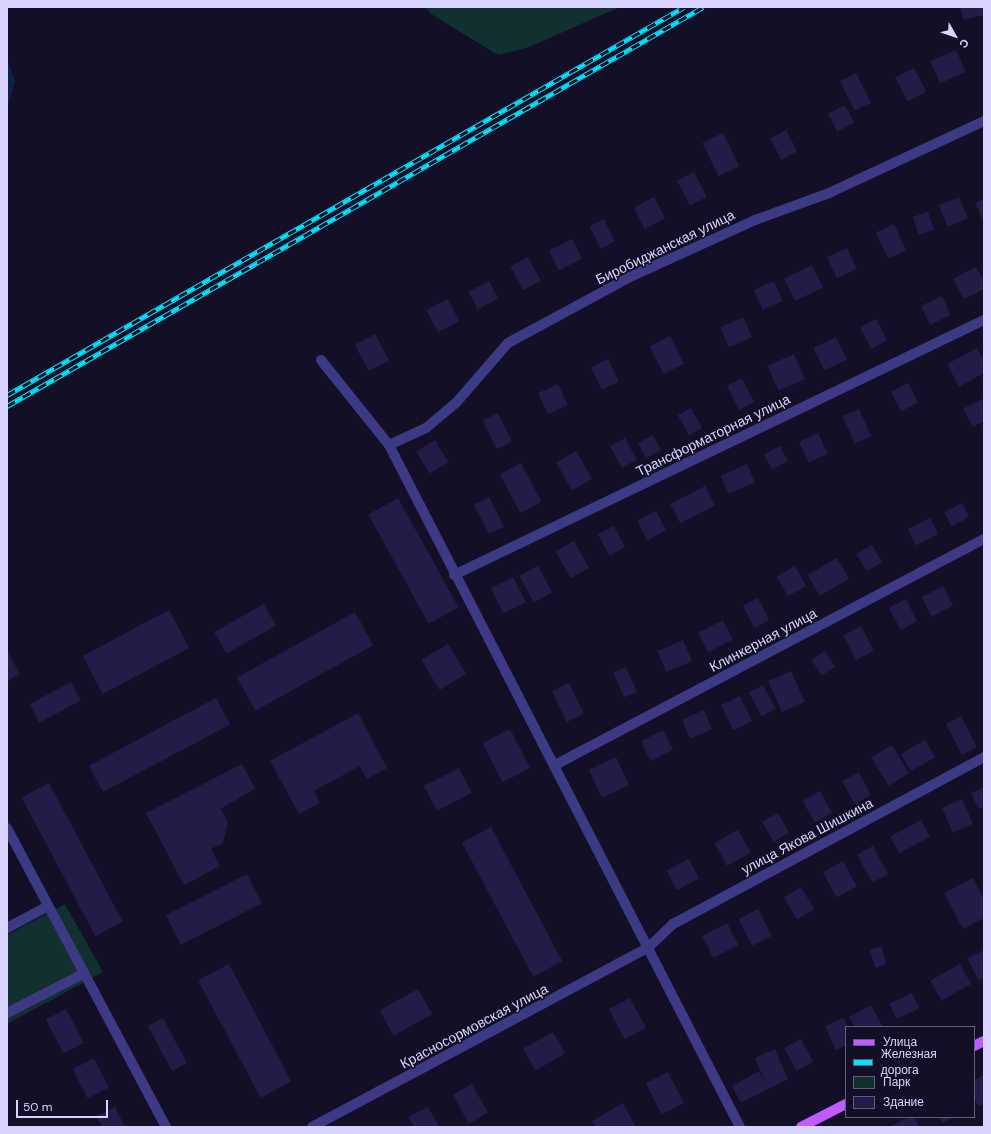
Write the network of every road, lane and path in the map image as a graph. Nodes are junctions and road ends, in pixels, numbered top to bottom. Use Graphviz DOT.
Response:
graph roads {
  1 [pos="984,121"];
  2 [pos="984,320"];
  3 [pos="321,360"];
  4 [pos="389,445"];
  5 [pos="984,539"];
  6 [pos="454,575"];
  7 [pos="984,757"];
  8 [pos="555,765"];
  9 [pos="7,828"];
  10 [pos="48,906"];
  11 [pos="7,928"];
  12 [pos="649,947"];
  13 [pos="83,974"];
  14 [pos="7,1013"];
  15 [pos="984,1041"];
  16 [pos="975,1046"];
  17 [pos="845,1105"];
  18 [pos="166,1127"];
  19 [pos="312,1127"];
  20 [pos="740,1127"];
  21 [pos="801,1127"];
  1 -- 4 [label="street, Биробиджанская улица"];
  2 -- 6 [label="street, Трансформаторная улица"];
  3 -- 4 [label="street"];
  4 -- 6 [label="street"];
  5 -- 8 [label="street, Клинкерная улица"];
  6 -- 8 [label="street"];
  7 -- 12 [label="street, улица Якова Шишкина"];
  8 -- 12 [label="street"];
  9 -- 10 [label="street"];
  10 -- 11 [label="street"];
  10 -- 13 [label="street"];
  12 -- 19 [label="street, Красносормовская улица"];
  12 -- 20 [label="street"];
  13 -- 14 [label="street"];
  13 -- 18 [label="street"];
  15 -- 16 [label="main road"];
  17 -- 21 [label="main road"];
}
